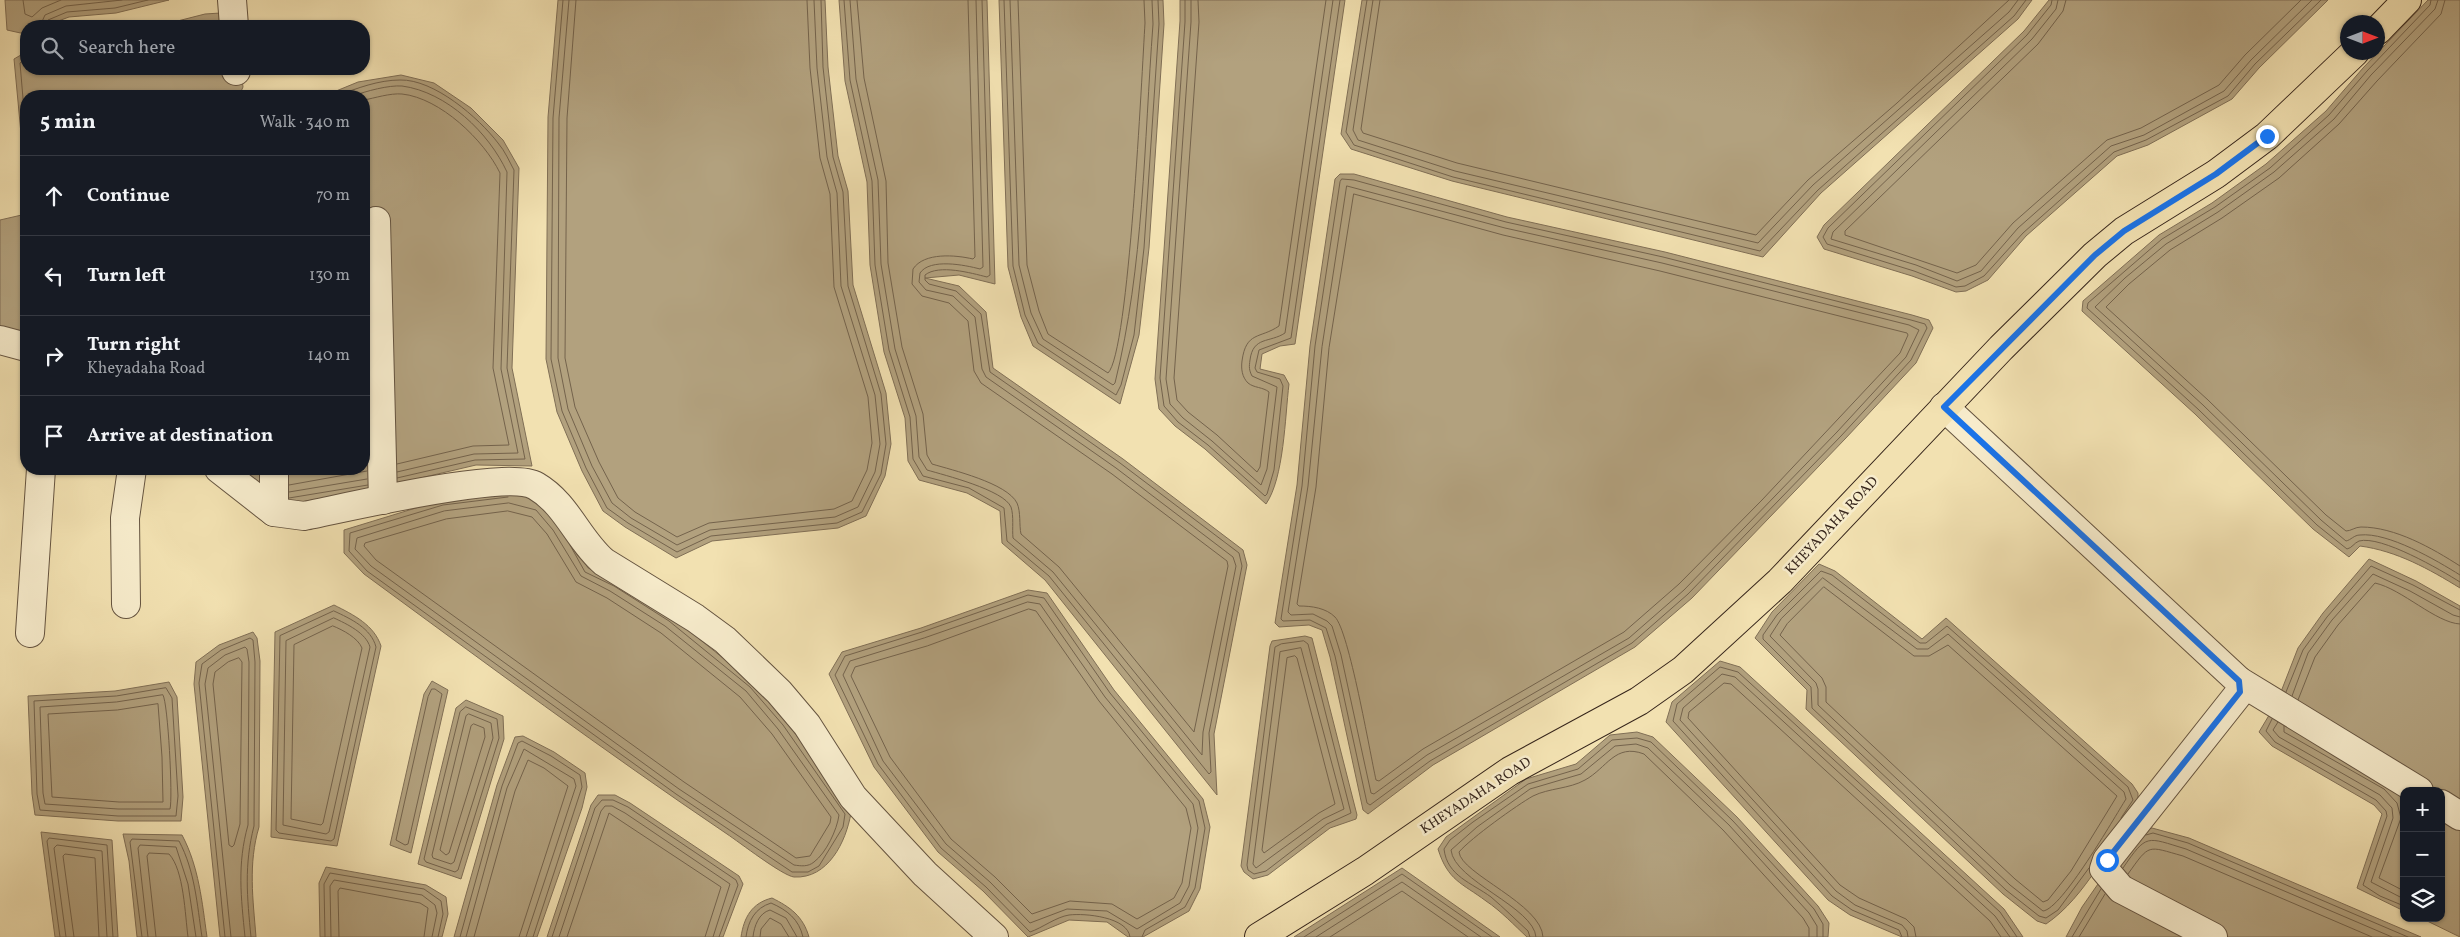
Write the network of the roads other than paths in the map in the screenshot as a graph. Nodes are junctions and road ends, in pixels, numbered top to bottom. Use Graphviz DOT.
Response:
graph roads {
  1 [pos="232,0"];
  2 [pos="2407,0"];
  3 [pos="234,20"];
  4 [pos="2385,23"];
  5 [pos="2347,60"];
  6 [pos="376,221"];
  7 [pos="0,340"];
  8 [pos="20,345"];
  9 [pos="1944,407"];
  10 [pos="41,475"];
  11 [pos="131,475"];
  12 [pos="227,475"];
  13 [pos="274,475"];
  14 [pos="383,500"];
  15 [pos="274,512"];
  16 [pos="126,604"];
  17 [pos="30,633"];
  18 [pos="2239,681"];
  19 [pos="2412,787"];
  20 [pos="2445,807"];
  21 [pos="2460,816"];
  22 [pos="994,937"];
  23 [pos="1260,937"];
  24 [pos="2213,937"];
  1 -- 3 [label="street"];
  2 -- 4 [label="main road"];
  5 -- 9 [label="main road, KHEYADAHA ROAD"];
  6 -- 14 [label="street"];
  7 -- 8 [label="street"];
  9 -- 18 [label="street"];
  9 -- 23 [label="main road, KHEYADAHA ROAD"];
  10 -- 17 [label="street"];
  11 -- 16 [label="street"];
  12 -- 15 [label="street"];
  13 -- 15 [label="street"];
  14 -- 15 [label="street"];
  14 -- 22 [label="street"];
  18 -- 19 [label="street"];
  18 -- 24 [label="street"];
  20 -- 21 [label="street"];
}
